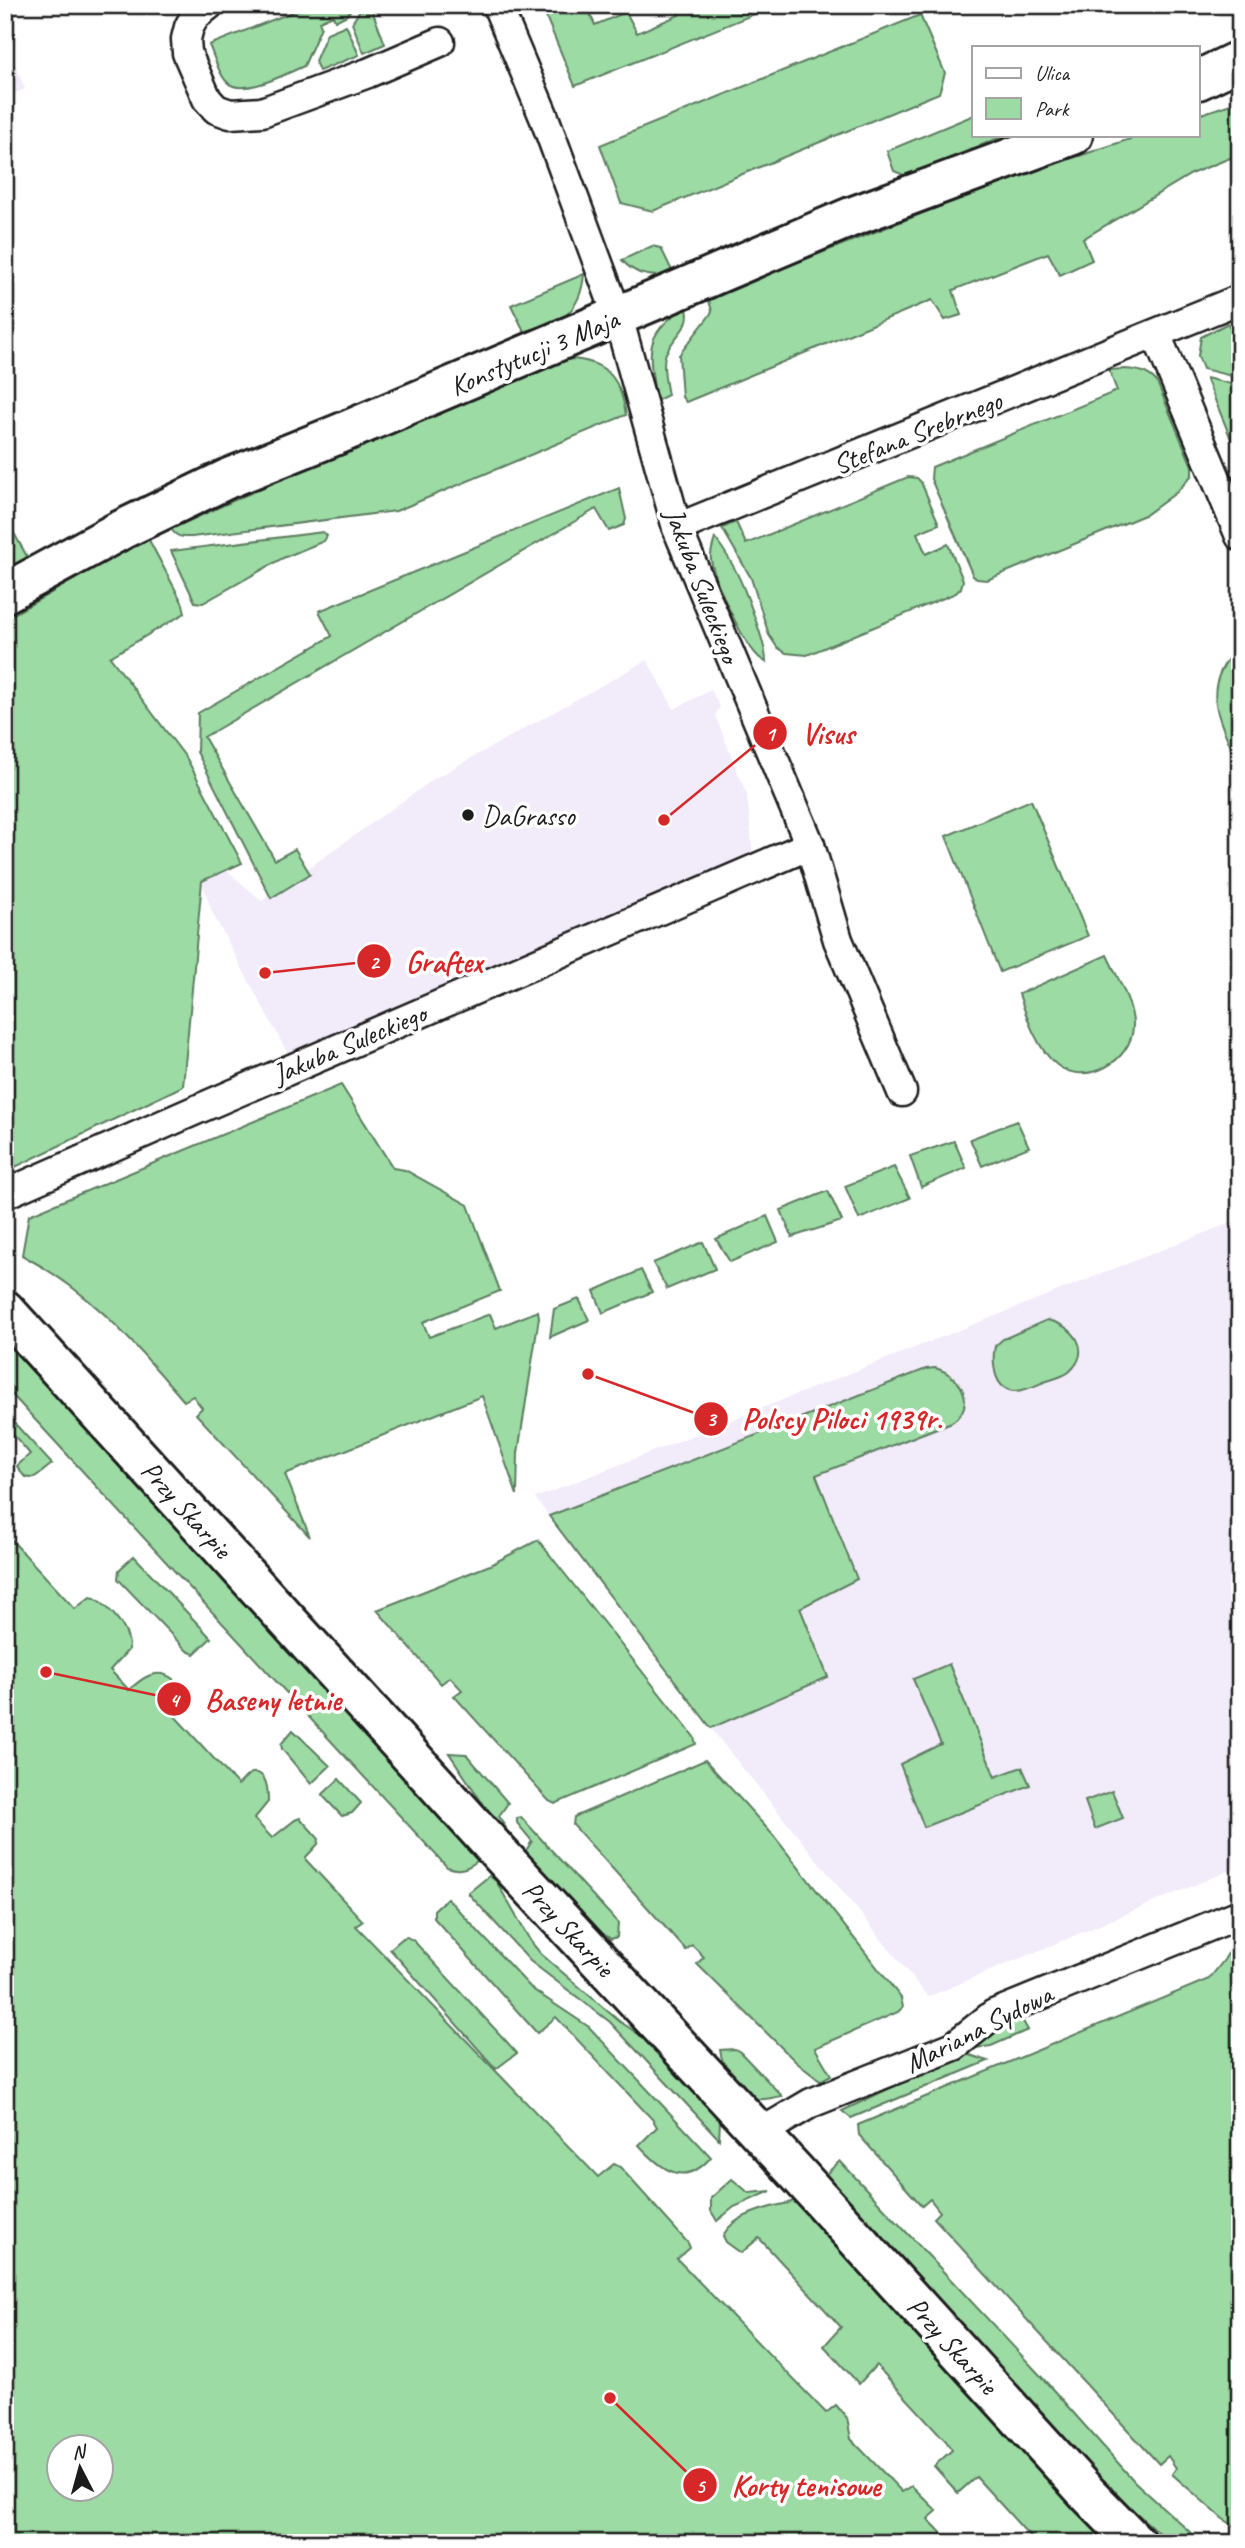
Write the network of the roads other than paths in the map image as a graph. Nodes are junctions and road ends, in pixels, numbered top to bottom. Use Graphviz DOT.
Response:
graph roads {
  1 [pos="209,5"];
  2 [pos="497,5"];
  3 [pos="440,42"];
  4 [pos="1240,60"];
  5 [pos="1200,79"];
  6 [pos="1240,83"];
  7 [pos="1200,95"];
  8 [pos="1070,136"];
  9 [pos="1240,299"];
  10 [pos="618,317"];
  11 [pos="1156,334"];
  12 [pos="677,528"];
  13 [pos="1240,536"];
  14 [pos="5,593"];
  15 [pos="810,845"];
  16 [pos="902,1093"];
  17 [pos="5,1194"];
  18 [pos="5,1310"];
  19 [pos="1240,1914"];
  20 [pos="760,2133"];
  21 [pos="1136,2543"];
  1 -- 3 [label="street"];
  2 -- 10 [label="street, Jakuba Suleckiego"];
  4 -- 5 [label="street"];
  6 -- 7 [label="street"];
  8 -- 10 [label="street, Konstytucji 3 Maja"];
  9 -- 11 [label="street, Stefana Srebrnego"];
  10 -- 12 [label="street, Jakuba Suleckiego"];
  10 -- 14 [label="street, Konstytucji 3 Maja"];
  11 -- 12 [label="street, Stefana Srebrnego"];
  11 -- 13 [label="street"];
  12 -- 15 [label="street, Jakuba Suleckiego"];
  15 -- 16 [label="street, Jakuba Suleckiego"];
  15 -- 17 [label="street, Jakuba Suleckiego"];
  18 -- 20 [label="street, Przy Skarpie"];
  19 -- 20 [label="street, Mariana Sydowa"];
  20 -- 21 [label="street, Przy Skarpie"];
}
